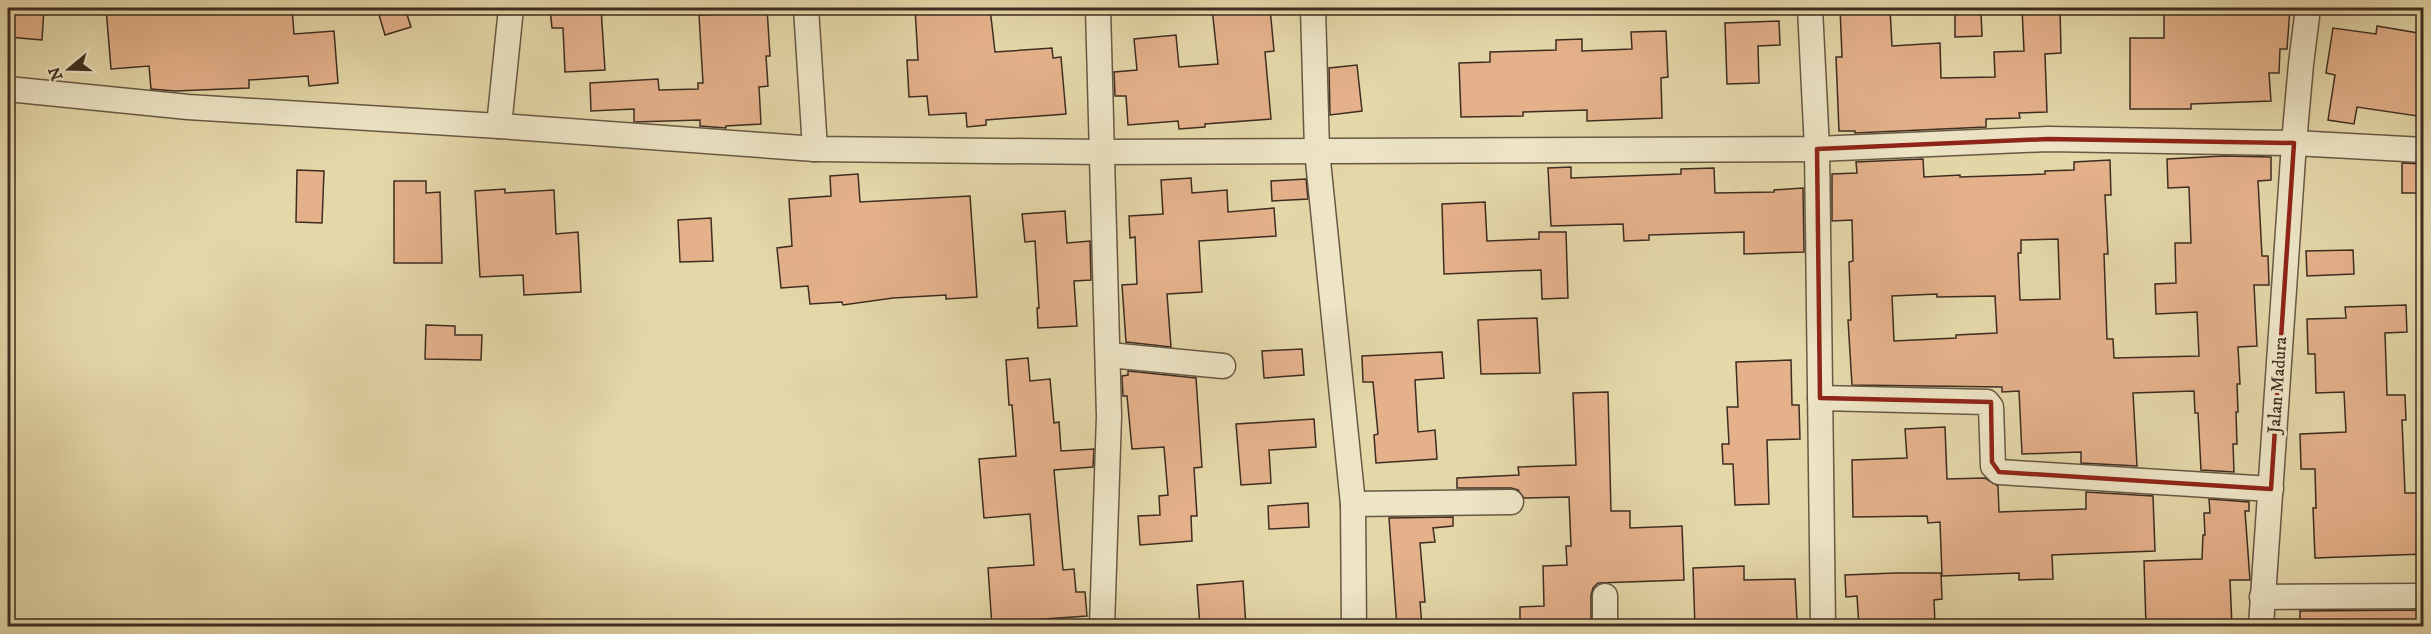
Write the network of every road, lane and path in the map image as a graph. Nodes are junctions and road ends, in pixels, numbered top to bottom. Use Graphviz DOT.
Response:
graph roads {
  1 [pos="512,8"];
  2 [pos="806,8"];
  3 [pos="1098,8"];
  4 [pos="1312,8"];
  5 [pos="1810,8"];
  6 [pos="2308,8"];
  7 [pos="8,88"];
  8 [pos="500,126"];
  9 [pos="2294,143"];
  10 [pos="1817,149"];
  11 [pos="815,150"];
  12 [pos="2424,150"];
  13 [pos="1317,151"];
  14 [pos="1101,152"];
  15 [pos="1108,355"];
  16 [pos="1222,366"];
  17 [pos="1820,398"];
  18 [pos="2271,489"];
  19 [pos="1511,502"];
  20 [pos="1353,504"];
  21 [pos="1605,596"];
  22 [pos="2424,596"];
  23 [pos="2262,597"];
  24 [pos="1102,627"];
  25 [pos="1354,627"];
  26 [pos="1605,627"];
  27 [pos="1822,627"];
  28 [pos="2260,627"];
  1 -- 8 [label="street"];
  2 -- 11 [label="street"];
  3 -- 14 [label="street"];
  4 -- 13 [label="street"];
  5 -- 10 [label="street"];
  6 -- 9 [label="street, Jalan Madura"];
  7 -- 8 [label="street"];
  8 -- 11 [label="street"];
  9 -- 10 [label="street"];
  9 -- 12 [label="street"];
  9 -- 18 [label="street, Jalan Madura"];
  10 -- 13 [label="street"];
  10 -- 17 [label="street"];
  11 -- 14 [label="street"];
  13 -- 14 [label="street"];
  13 -- 20 [label="street"];
  14 -- 15 [label="street"];
  15 -- 16 [label="street"];
  15 -- 24 [label="street"];
  17 -- 18 [label="street"];
  17 -- 27 [label="street"];
  18 -- 23 [label="street, Jalan Madura"];
  19 -- 20 [label="street"];
  20 -- 25 [label="street"];
  21 -- 26 [label="street"];
  22 -- 23 [label="street"];
  23 -- 28 [label="street, Jalan Madura"];
}
